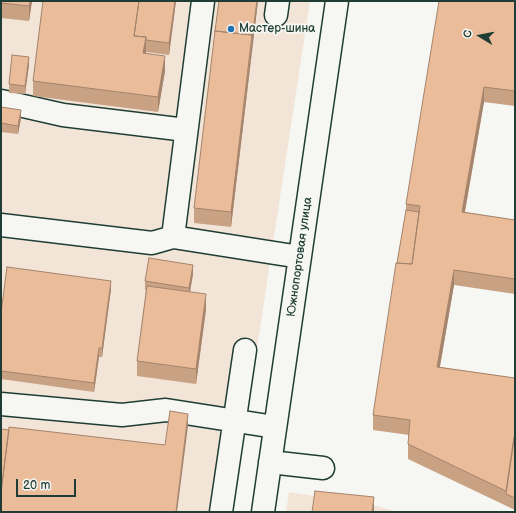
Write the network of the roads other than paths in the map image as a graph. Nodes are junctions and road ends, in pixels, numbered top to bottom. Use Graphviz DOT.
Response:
graph roads {
  1 [pos="203,1"];
  2 [pos="337,1"];
  3 [pos="1,101"];
  4 [pos="186,130"];
  5 [pos="1,225"];
  6 [pos="172,237"];
  7 [pos="300,257"];
  8 [pos="245,350"];
  9 [pos="1,404"];
  10 [pos="234,421"];
  11 [pos="275,427"];
  12 [pos="270,462"];
  13 [pos="323,468"];
  14 [pos="221,512"];
  15 [pos="263,512"];
  1 -- 4 [label="street"];
  2 -- 7 [label="street, Южнопортовая улица"];
  3 -- 4 [label="street"];
  4 -- 6 [label="street"];
  5 -- 6 [label="street"];
  6 -- 7 [label="street"];
  7 -- 11 [label="street, Южнопортовая улица"];
  8 -- 10 [label="street"];
  9 -- 10 [label="street"];
  10 -- 11 [label="street"];
  10 -- 14 [label="street"];
  11 -- 12 [label="street, Южнопортовая улица"];
  12 -- 13 [label="street"];
  12 -- 15 [label="street, Южнопортовая улица"];
}
